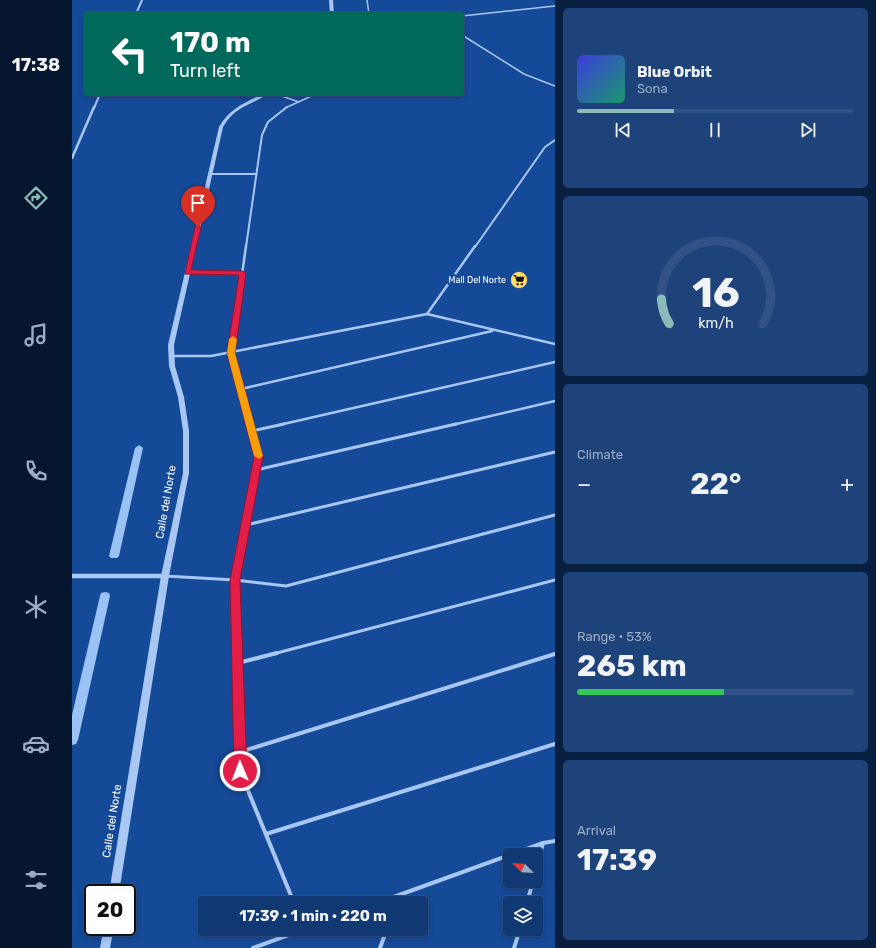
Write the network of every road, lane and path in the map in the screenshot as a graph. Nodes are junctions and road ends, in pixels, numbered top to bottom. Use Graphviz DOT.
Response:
graph roads {
  1 [pos="142,0"];
  2 [pos="332,0"];
  3 [pos="367,0"];
  4 [pos="555,6"];
  5 [pos="137,12"];
  6 [pos="332,12"];
  7 [pos="369,12"];
  8 [pos="464,16"];
  9 [pos="464,36"];
  10 [pos="555,86"];
  11 [pos="99,96"];
  12 [pos="262,96"];
  13 [pos="282,96"];
  14 [pos="312,96"];
  15 [pos="299,102"];
  16 [pos="555,140"];
  17 [pos="72,158"];
  18 [pos="210,174"];
  19 [pos="255,174"];
  20 [pos="187,272"];
  21 [pos="242,273"];
  22 [pos="427,314"];
  23 [pos="494,330"];
  24 [pos="555,344"];
  25 [pos="231,353"];
  26 [pos="171,356"];
  27 [pos="555,362"];
  28 [pos="241,389"];
  29 [pos="555,401"];
  30 [pos="252,430"];
  31 [pos="555,452"];
  32 [pos="256,470"];
  33 [pos="555,515"];
  34 [pos="246,525"];
  35 [pos="72,576"];
  36 [pos="165,576"];
  37 [pos="235,580"];
  38 [pos="555,580"];
  39 [pos="555,654"];
  40 [pos="238,664"];
  41 [pos="555,744"];
  42 [pos="240,752"];
  43 [pos="266,834"];
  44 [pos="555,841"];
  45 [pos="544,843"];
  46 [pos="543,848"];
  47 [pos="115,884"];
  48 [pos="400,895"];
  49 [pos="291,896"];
  50 [pos="397,896"];
  51 [pos="107,936"];
  52 [pos="286,936"];
  53 [pos="384,936"];
  54 [pos="518,936"];
  55 [pos="105,948"];
  56 [pos="253,948"];
  57 [pos="380,948"];
  58 [pos="514,948"];
  1 -- 5 [label="street"];
  2 -- 6 [label="street"];
  3 -- 7 [label="lane"];
  4 -- 8 [label="lane"];
  9 -- 10 [label="lane"];
  11 -- 17 [label="street"];
  12 -- 18 [label="street, Calle del Norte"];
  13 -- 15 [label="lane"];
  14 -- 15 [label="lane"];
  15 -- 19 [label="lane"];
  16 -- 22 [label="lane"];
  18 -- 19 [label="lane"];
  18 -- 20 [label="street, Calle del Norte"];
  19 -- 21 [label="lane"];
  20 -- 21 [label="lane"];
  20 -- 26 [label="street, Calle del Norte"];
  21 -- 25 [label="lane"];
  22 -- 23 [label="lane"];
  22 -- 25 [label="lane"];
  23 -- 24 [label="lane"];
  23 -- 28 [label="lane"];
  25 -- 26 [label="lane"];
  25 -- 28 [label="lane"];
  26 -- 36 [label="street, Calle del Norte"];
  27 -- 30 [label="lane"];
  28 -- 30 [label="lane"];
  29 -- 32 [label="lane"];
  30 -- 32 [label="lane"];
  31 -- 34 [label="lane"];
  32 -- 34 [label="lane"];
  33 -- 37 [label="lane"];
  34 -- 37 [label="lane"];
  35 -- 36 [label="street"];
  36 -- 37 [label="lane"];
  36 -- 47 [label="street, Calle del Norte"];
  37 -- 40 [label="lane"];
  38 -- 40 [label="lane"];
  39 -- 42 [label="lane"];
  40 -- 42 [label="lane"];
  41 -- 43 [label="lane"];
  42 -- 43 [label="lane"];
  43 -- 49 [label="lane"];
  44 -- 45 [label="lane"];
  45 -- 46 [label="lane"];
  45 -- 48 [label="lane"];
  48 -- 50 [label="lane"];
  51 -- 55 [label="street"];
  52 -- 56 [label="lane"];
  53 -- 57 [label="lane"];
  54 -- 58 [label="lane"];
}
